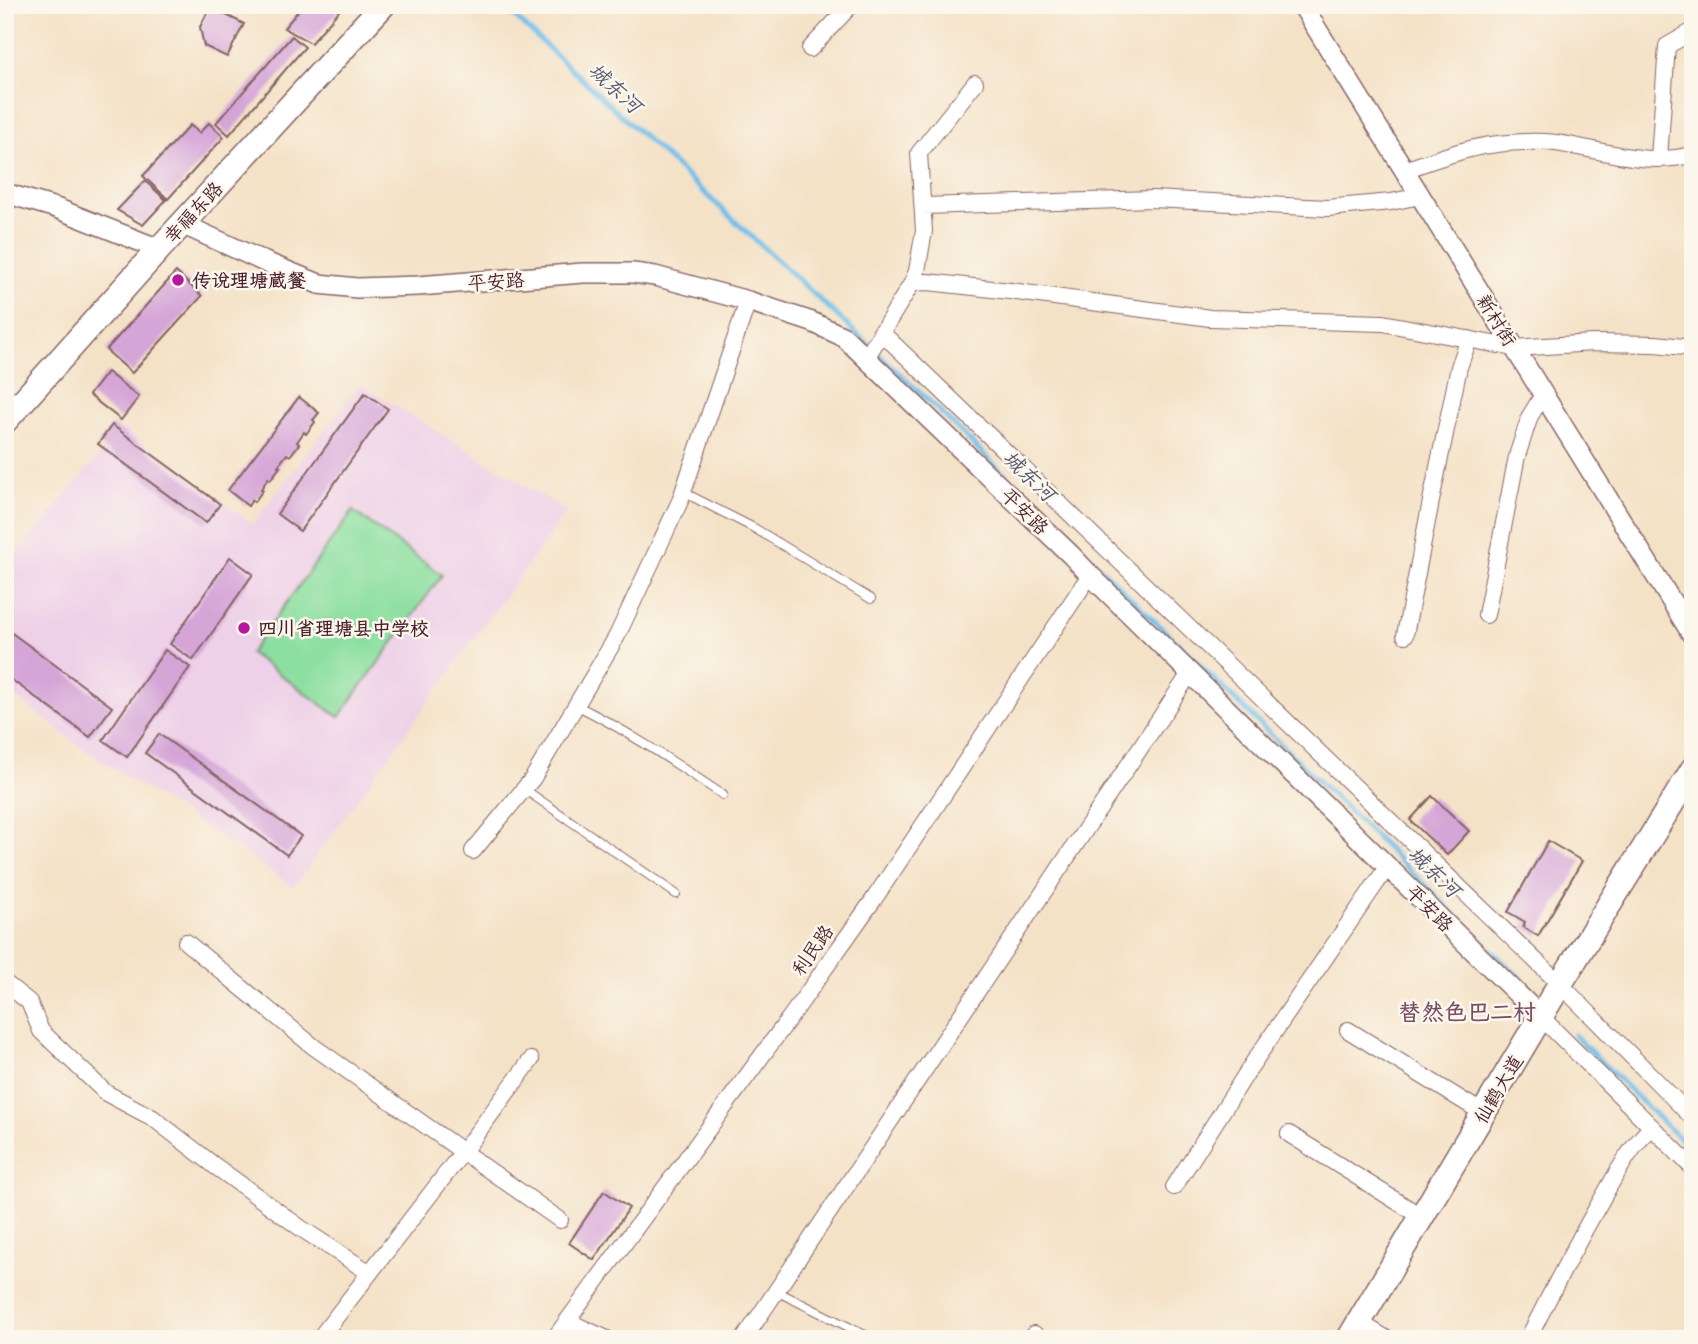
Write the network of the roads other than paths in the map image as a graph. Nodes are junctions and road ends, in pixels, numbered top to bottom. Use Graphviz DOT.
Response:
graph roads {
  1 [pos="383,5"];
  2 [pos="851,5"];
  3 [pos="1302,5"];
  4 [pos="1693,31"];
  5 [pos="810,49"];
  6 [pos="975,83"];
  7 [pos="1693,154"];
  8 [pos="1659,158"];
  9 [pos="1404,170"];
  10 [pos="5,193"];
  11 [pos="1420,196"];
  12 [pos="923,206"];
  13 [pos="182,224"];
  14 [pos="159,249"];
  15 [pos="912,283"];
  16 [pos="748,301"];
  17 [pos="1469,339"];
  18 [pos="872,347"];
  19 [pos="1514,348"];
  20 [pos="1693,348"];
  21 [pos="1544,395"];
  22 [pos="10,405"];
  23 [pos="683,492"];
  24 [pos="1090,576"];
  25 [pos="871,599"];
  26 [pos="1486,615"];
  27 [pos="1405,635"];
  28 [pos="1693,636"];
  29 [pos="1191,672"];
  30 [pos="576,705"];
  31 [pos="1693,769"];
  32 [pos="524,789"];
  33 [pos="723,795"];
  34 [pos="473,851"];
  35 [pos="1388,866"];
  36 [pos="676,894"];
  37 [pos="187,942"];
  38 [pos="5,983"];
  39 [pos="1560,984"];
  40 [pos="1541,1017"];
  41 [pos="1348,1030"];
  42 [pos="531,1060"];
  43 [pos="1483,1113"];
  44 [pos="1693,1118"];
  45 [pos="1652,1127"];
  46 [pos="1289,1134"];
  47 [pos="462,1153"];
  48 [pos="1693,1168"];
  49 [pos="1174,1187"];
  50 [pos="1422,1217"];
  51 [pos="559,1220"];
  52 [pos="370,1273"];
  53 [pos="776,1291"];
  54 [pos="567,1321"];
  55 [pos="1693,1329"];
  56 [pos="1354,1331"];
  57 [pos="319,1339"];
  58 [pos="554,1339"];
  59 [pos="607,1339"];
  60 [pos="744,1339"];
  61 [pos="873,1339"];
  62 [pos="1387,1339"];
  63 [pos="1528,1339"];
  64 [pos="1687,1339"];
  1 -- 13 [label="main road, 幸福东路"];
  2 -- 5 [label="street"];
  3 -- 9 [label="street, 新村街"];
  4 -- 8 [label="street"];
  6 -- 12 [label="street"];
  7 -- 8 [label="street"];
  8 -- 9 [label="street"];
  9 -- 11 [label="street, 新村街"];
  10 -- 14 [label="street"];
  11 -- 12 [label="street"];
  11 -- 19 [label="street, 新村街"];
  12 -- 15 [label="street"];
  13 -- 14 [label="main road, 幸福东路"];
  13 -- 16 [label="street, 平安路"];
  14 -- 22 [label="main road, 幸福东路"];
  15 -- 17 [label="street"];
  15 -- 18 [label="street"];
  16 -- 18 [label="street, 平安路"];
  16 -- 23 [label="street"];
  17 -- 19 [label="street"];
  17 -- 27 [label="street"];
  18 -- 24 [label="street, 平安路"];
  18 -- 39 [label="street"];
  19 -- 20 [label="street"];
  19 -- 21 [label="street, 新村街"];
  21 -- 26 [label="street"];
  21 -- 28 [label="street, 新村街"];
  23 -- 25 [label="lane"];
  23 -- 30 [label="street"];
  24 -- 29 [label="street, 平安路"];
  24 -- 54 [label="street, 利民路"];
  29 -- 35 [label="street, 平安路"];
  29 -- 53 [label="street"];
  30 -- 32 [label="street"];
  30 -- 33 [label="lane"];
  31 -- 39 [label="main road, 仙鹤大道"];
  32 -- 34 [label="street"];
  32 -- 36 [label="lane"];
  35 -- 40 [label="street, 平安路"];
  35 -- 49 [label="street"];
  37 -- 47 [label="street"];
  38 -- 52 [label="street"];
  39 -- 40 [label="main road, 仙鹤大道"];
  39 -- 44 [label="street"];
  40 -- 43 [label="main road, 仙鹤大道"];
  40 -- 45 [label="street, 平安路"];
  41 -- 43 [label="street"];
  42 -- 47 [label="street"];
  43 -- 50 [label="main road, 仙鹤大道"];
  45 -- 48 [label="street, 平安路"];
  45 -- 63 [label="street"];
  46 -- 50 [label="street"];
  47 -- 51 [label="street"];
  47 -- 52 [label="street"];
  50 -- 56 [label="main road, 仙鹤大道"];
  52 -- 57 [label="street"];
  53 -- 60 [label="street"];
  53 -- 61 [label="lane"];
  54 -- 58 [label="street, 利民路"];
  54 -- 59 [label="street"];
  55 -- 64 [label="lane"];
  56 -- 62 [label="street"];
}
